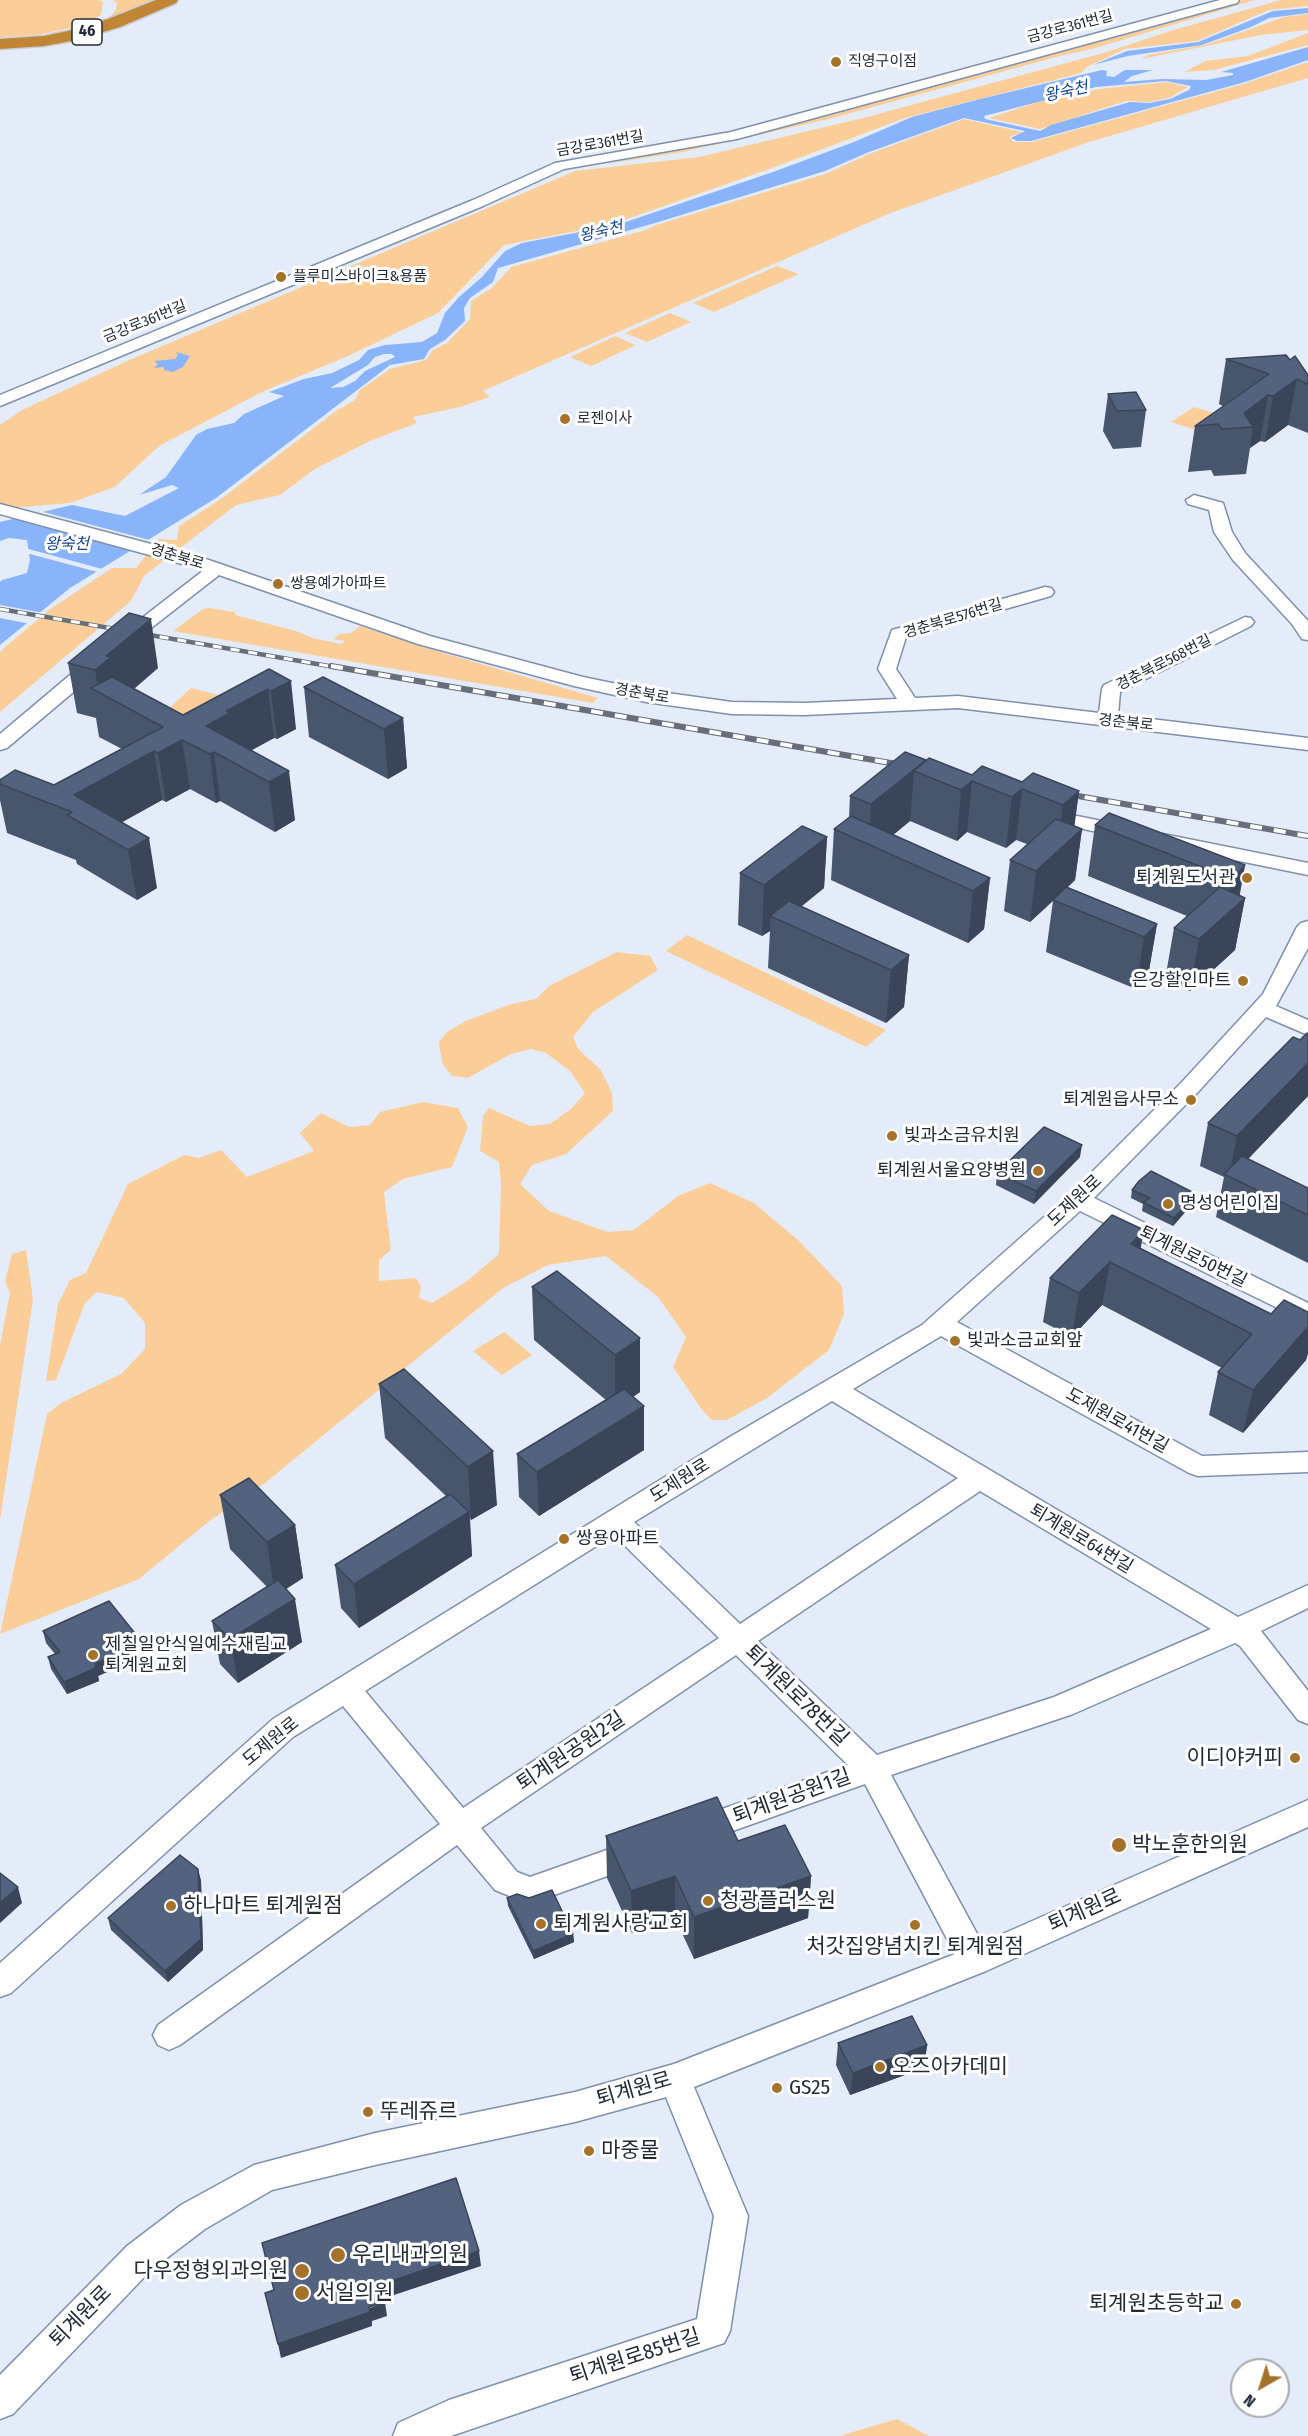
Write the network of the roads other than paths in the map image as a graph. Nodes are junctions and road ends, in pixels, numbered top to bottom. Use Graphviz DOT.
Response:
graph roads {
  1 [pos="170,0"];
  2 [pos="1233,0"];
  3 [pos="109,5"];
  4 [pos="0,42"];
  5 [pos="0,401"];
  6 [pos="1194,500"];
  7 [pos="0,509"];
  8 [pos="216,569"];
  9 [pos="188,576"];
  10 [pos="282,591"];
  11 [pos="1045,592"];
  12 [pos="1245,622"];
  13 [pos="1308,634"];
  14 [pos="909,703"];
  15 [pos="1108,721"];
  16 [pos="0,744"];
  17 [pos="1308,744"];
  18 [pos="1020,810"];
  19 [pos="1308,869"];
  20 [pos="1308,927"];
  21 [pos="1263,1008"];
  22 [pos="1308,1028"];
  23 [pos="1078,1200"];
  24 [pos="1308,1314"];
  25 [pos="939,1323"];
  26 [pos="833,1389"];
  27 [pos="1308,1462"];
  28 [pos="979,1478"];
  29 [pos="616,1521"];
  30 [pos="1308,1596"];
  31 [pos="1237,1630"];
  32 [pos="738,1640"];
  33 [pos="346,1689"];
  34 [pos="1308,1712"];
  35 [pos="872,1768"];
  36 [pos="1308,1813"];
  37 [pos="460,1827"];
  38 [pos="975,1960"];
  39 [pos="0,1983"];
  40 [pos="169,2035"];
  41 [pos="675,2079"];
  42 [pos="0,2401"];
  43 [pos="411,2436"];
  1 -- 4 [label="highway, 46"];
  2 -- 5 [label="street, 금강로361번길"];
  3 -- 4 [label="highway"];
  6 -- 13 [label="street"];
  7 -- 9 [label="street, 경춘북로"];
  8 -- 9 [label="street, 경춘북로"];
  8 -- 9 [label="street"];
  8 -- 10 [label="street, 경춘북로"];
  9 -- 10 [label="street"];
  9 -- 16 [label="street"];
  10 -- 14 [label="street, 경춘북로"];
  11 -- 14 [label="street, 경춘북로576번길"];
  12 -- 15 [label="street, 경춘북로568번길"];
  14 -- 15 [label="street, 경춘북로"];
  15 -- 17 [label="street, 경춘북로"];
  18 -- 19 [label="street"];
  20 -- 21 [label="street, 도제원로"];
  21 -- 22 [label="street"];
  21 -- 23 [label="street, 도제원로"];
  23 -- 24 [label="street, 퇴계원로50번길"];
  23 -- 25 [label="street, 도제원로"];
  25 -- 26 [label="street, 도제원로"];
  25 -- 27 [label="street, 도제원로41번길"];
  26 -- 28 [label="street, 퇴계원로64번길"];
  26 -- 29 [label="street, 도제원로"];
  28 -- 31 [label="street, 퇴계원로64번길"];
  28 -- 32 [label="street, 퇴계원공원2길"];
  29 -- 32 [label="street, 퇴계원로78번길"];
  29 -- 33 [label="street, 도제원로"];
  30 -- 31 [label="street, 퇴계원공원1길"];
  31 -- 34 [label="street, 퇴계원로64번길"];
  31 -- 35 [label="street, 퇴계원공원1길"];
  32 -- 35 [label="street, 퇴계원로78번길"];
  32 -- 37 [label="street, 퇴계원공원2길"];
  33 -- 37 [label="street, 퇴계원공원1길"];
  33 -- 39 [label="street, 도제원로"];
  35 -- 37 [label="street, 퇴계원공원1길"];
  35 -- 38 [label="street, 퇴계원로78번길"];
  36 -- 38 [label="street, 퇴계원로"];
  37 -- 40 [label="street, 퇴계원공원2길"];
  38 -- 41 [label="street, 퇴계원로"];
  41 -- 42 [label="street, 퇴계원로"];
  41 -- 43 [label="street, 퇴계원로85번길"];
}
